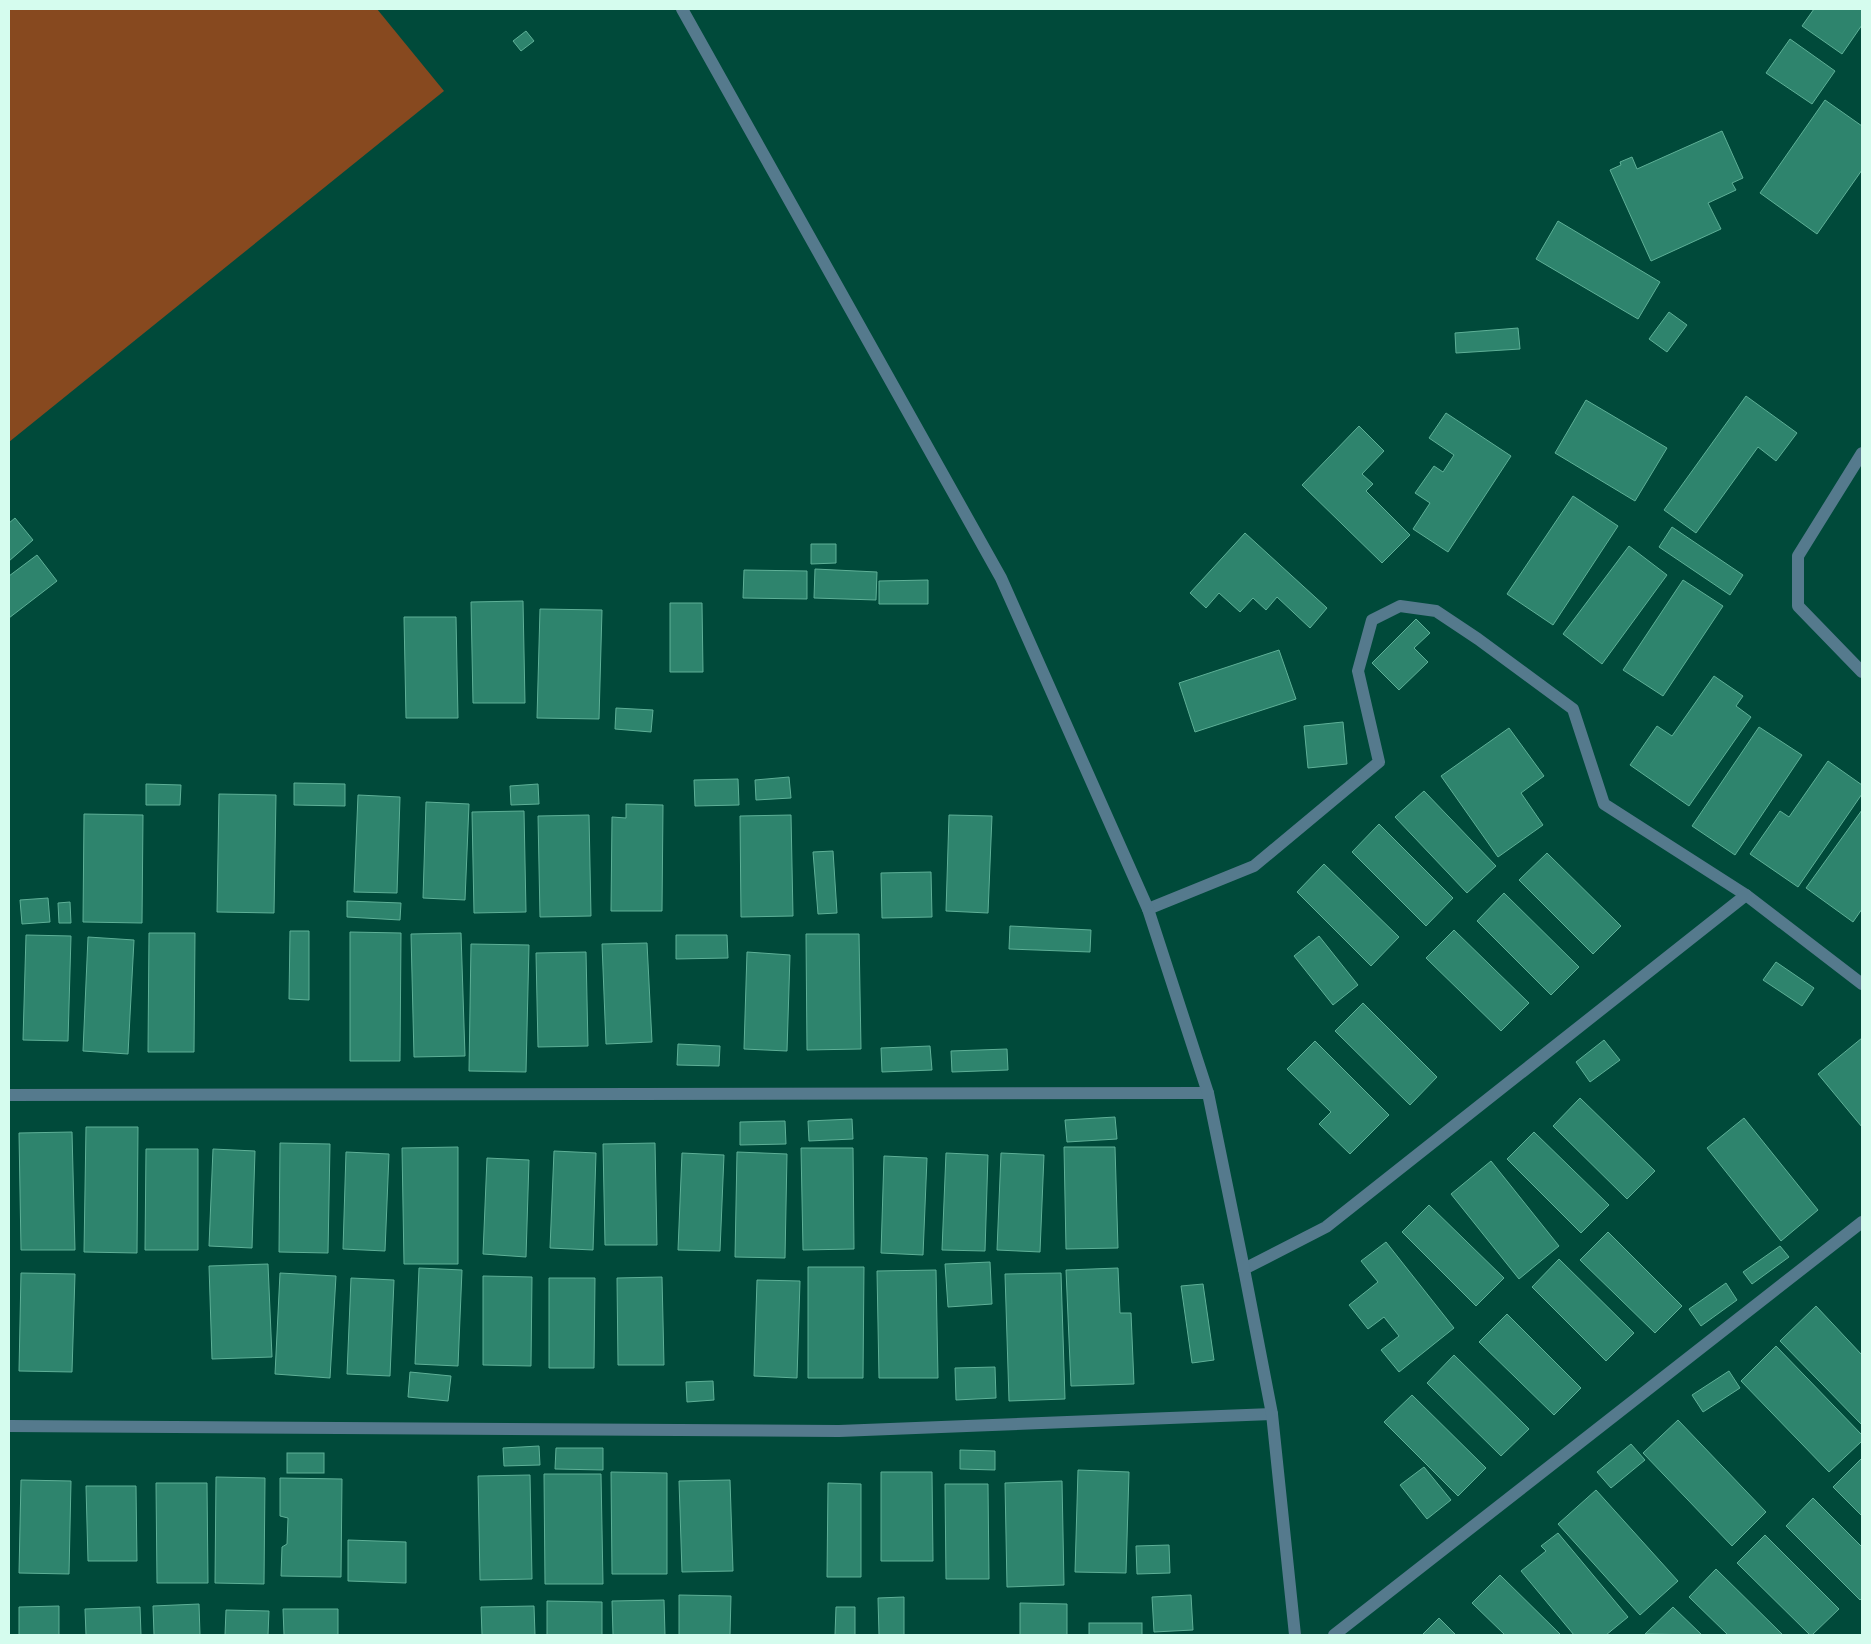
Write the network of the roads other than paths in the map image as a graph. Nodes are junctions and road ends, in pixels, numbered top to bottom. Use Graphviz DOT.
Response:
graph roads {
  1 [pos="682,9"];
  2 [pos="1862,452"];
  3 [pos="1862,672"];
  4 [pos="1746,895"];
  5 [pos="1148,909"];
  6 [pos="1862,984"];
  7 [pos="1208,1094"];
  8 [pos="9,1095"];
  9 [pos="1862,1222"];
  10 [pos="1244,1268"];
  11 [pos="1272,1414"];
  12 [pos="9,1426"];
  13 [pos="1295,1635"];
  14 [pos="1334,1635"];
  1 -- 5 [label="street"];
  2 -- 3 [label="street"];
  4 -- 5 [label="street"];
  4 -- 6 [label="street"];
  4 -- 10 [label="street"];
  5 -- 7 [label="street"];
  7 -- 8 [label="street"];
  7 -- 10 [label="street"];
  9 -- 14 [label="street"];
  10 -- 11 [label="street"];
  11 -- 12 [label="street"];
  11 -- 13 [label="street"];
}
